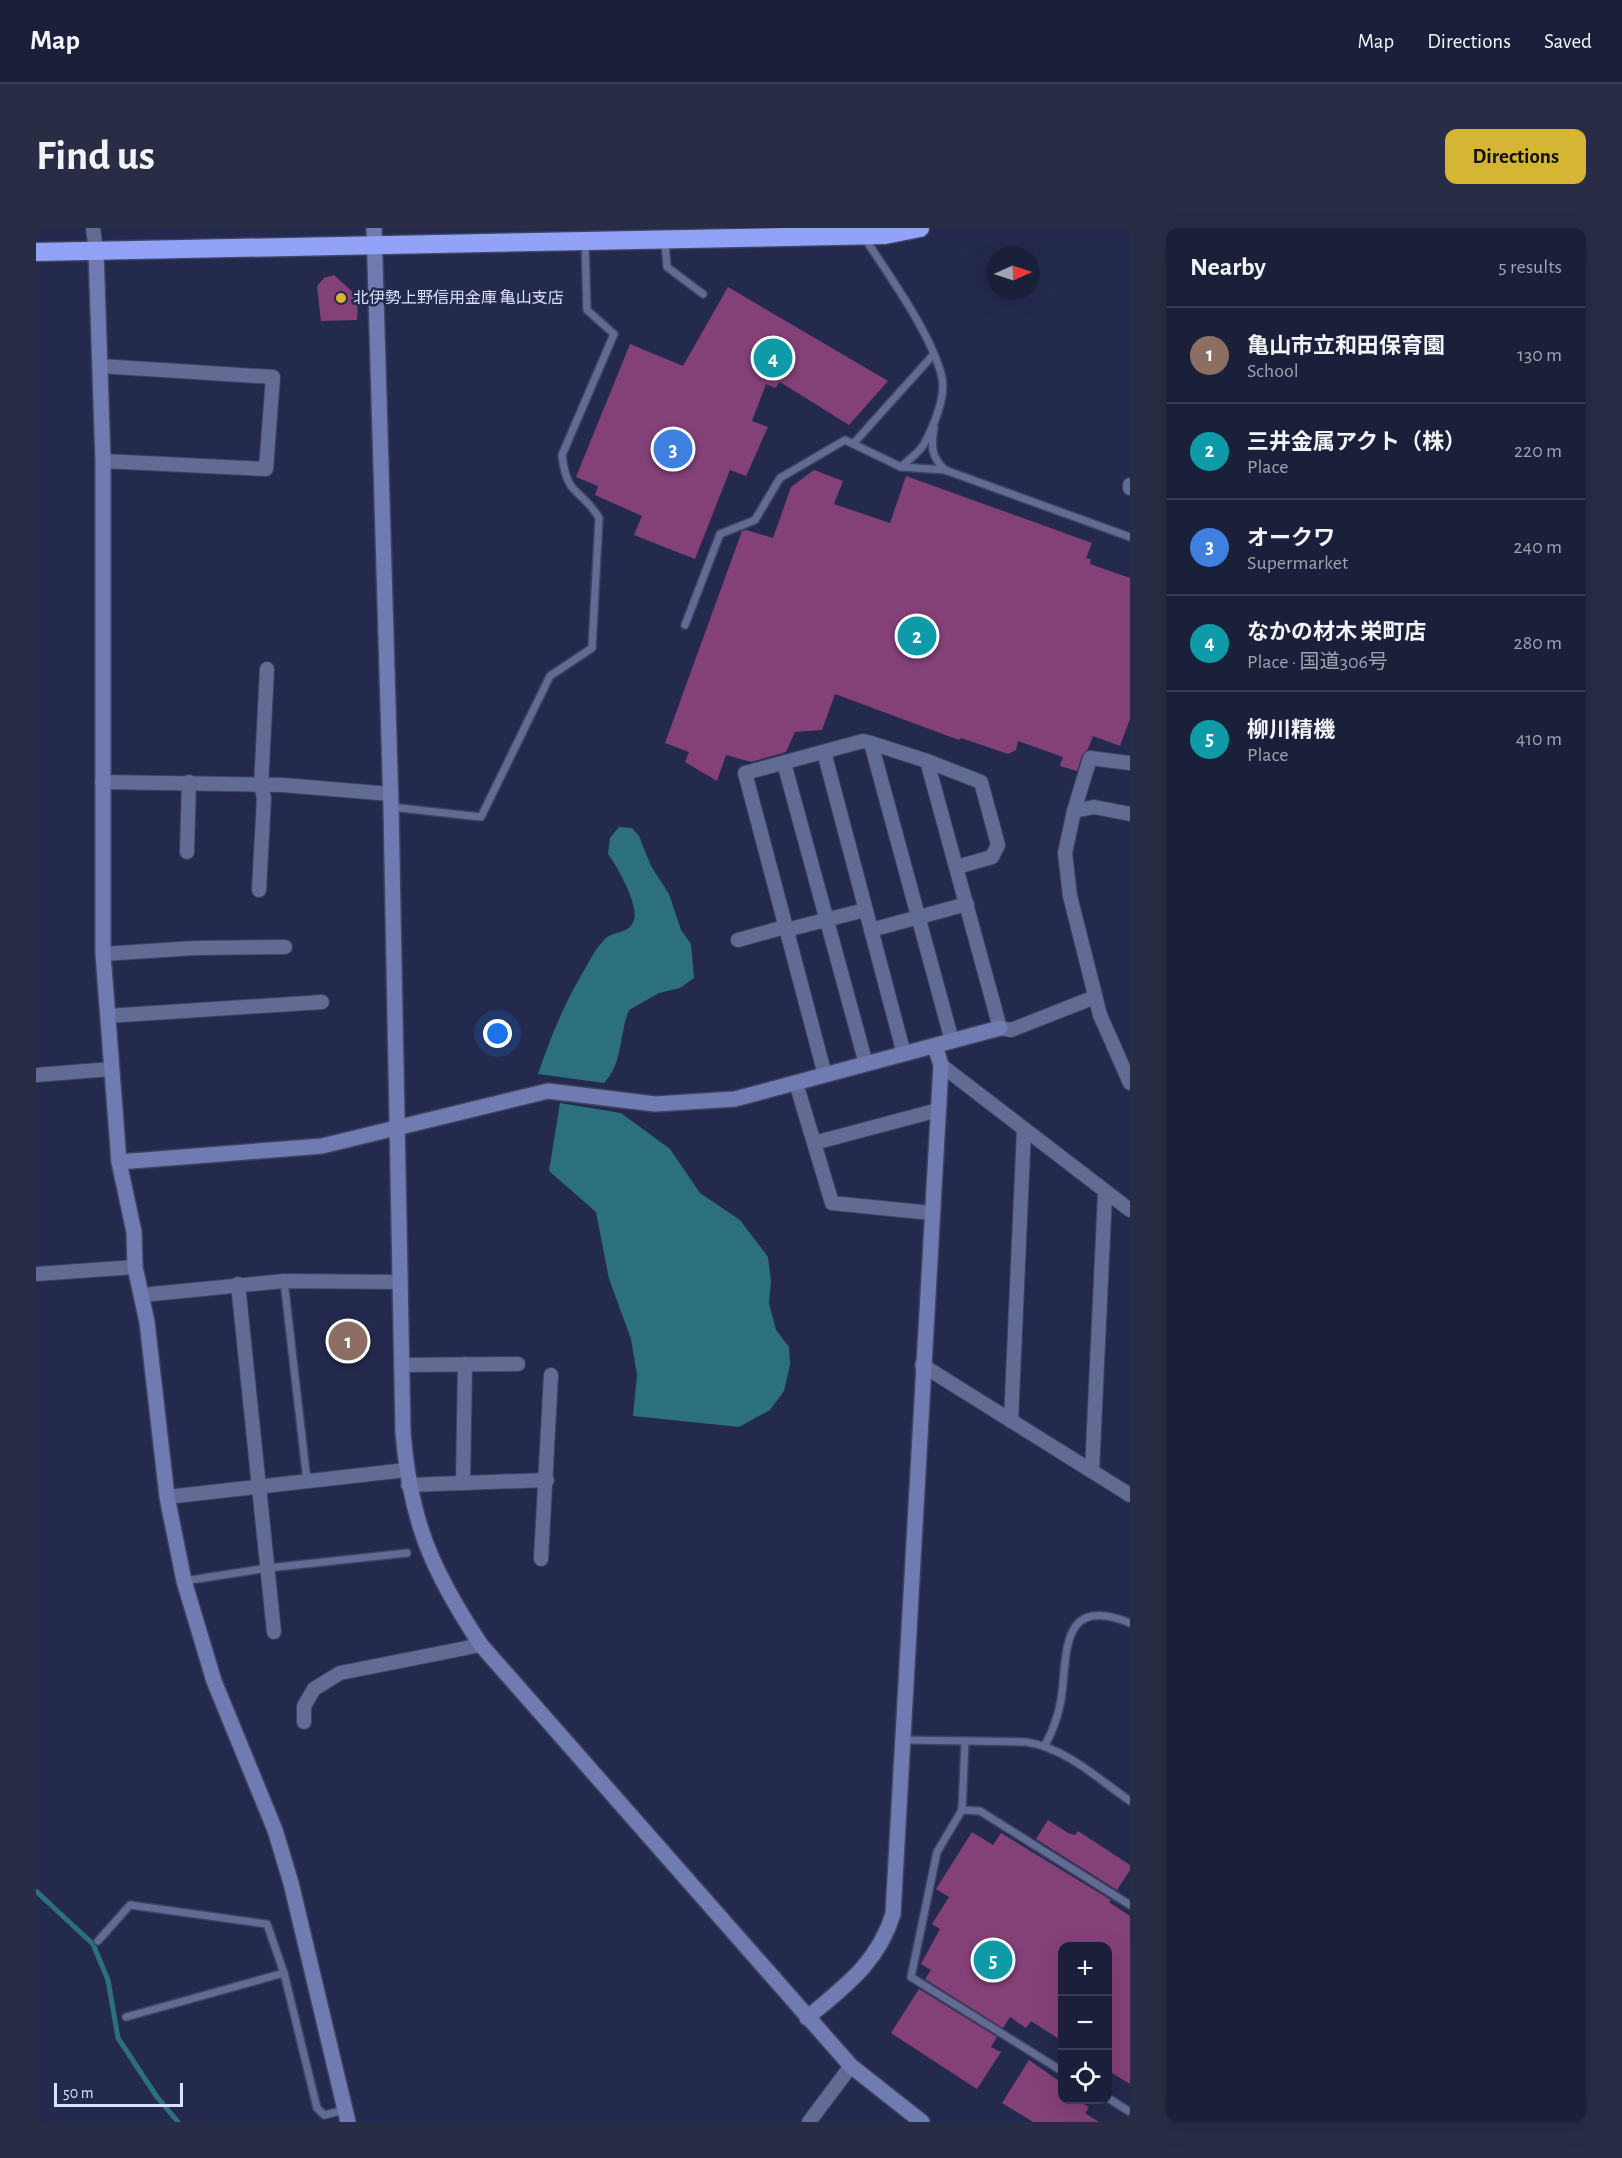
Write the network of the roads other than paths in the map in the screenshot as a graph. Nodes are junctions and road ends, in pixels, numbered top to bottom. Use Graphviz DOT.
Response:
graph roads {
  1 [pos="93,228"];
  2 [pos="374,228"];
  3 [pos="920,228"];
  4 [pos="862,231"];
  5 [pos="665,239"];
  6 [pos="585,243"];
  7 [pos="375,247"];
  8 [pos="96,251"];
  9 [pos="36,252"];
  10 [pos="703,294"];
  11 [pos="933,355"];
  12 [pos="100,366"];
  13 [pos="939,408"];
  14 [pos="853,444"];
  15 [pos="103,460"];
  16 [pos="901,467"];
  17 [pos="945,470"];
  18 [pos="1130,537"];
  19 [pos="685,625"];
  20 [pos="267,669"];
  21 [pos="871,743"];
  22 [pos="824,752"];
  23 [pos="927,762"];
  24 [pos="784,763"];
  25 [pos="1130,763"];
  26 [pos="102,782"];
  27 [pos="189,782"];
  28 [pos="261,786"];
  29 [pos="391,800"];
  30 [pos="1074,811"];
  31 [pos="1130,814"];
  32 [pos="187,852"];
  33 [pos="957,867"];
  34 [pos="260,890"];
  35 [pos="967,904"];
  36 [pos="865,910"];
  37 [pos="918,918"];
  38 [pos="827,920"];
  39 [pos="785,928"];
  40 [pos="871,930"];
  41 [pos="738,940"];
  42 [pos="285,947"];
  43 [pos="104,954"];
  44 [pos="1095,997"];
  45 [pos="322,1002"];
  46 [pos="107,1016"];
  47 [pos="1000,1028"];
  48 [pos="952,1041"];
  49 [pos="935,1046"];
  50 [pos="904,1054"];
  51 [pos="866,1064"];
  52 [pos="940,1065"];
  53 [pos="111,1069"];
  54 [pos="36,1075"];
  55 [pos="825,1075"];
  56 [pos="796,1083"];
  57 [pos="1130,1083"];
  58 [pos="938,1110"];
  59 [pos="396,1128"];
  60 [pos="1024,1129"];
  61 [pos="814,1143"];
  62 [pos="119,1162"];
  63 [pos="1106,1194"];
  64 [pos="1130,1210"];
  65 [pos="931,1213"];
  66 [pos="135,1267"];
  67 [pos="36,1274"];
  68 [pos="284,1281"];
  69 [pos="399,1282"];
  70 [pos="238,1284"];
  71 [pos="142,1295"];
  72 [pos="465,1364"];
  73 [pos="518,1364"];
  74 [pos="401,1365"];
  75 [pos="922,1365"];
  76 [pos="550,1375"];
  77 [pos="1011,1421"];
  78 [pos="406,1470"];
  79 [pos="1092,1471"];
  80 [pos="547,1480"];
  81 [pos="463,1481"];
  82 [pos="307,1482"];
  83 [pos="408,1485"];
  84 [pos="260,1487"];
  85 [pos="1130,1495"];
  86 [pos="167,1497"];
  87 [pos="407,1553"];
  88 [pos="541,1559"];
  89 [pos="268,1568"];
  90 [pos="184,1581"];
  91 [pos="1130,1623"];
  92 [pos="274,1632"];
  93 [pos="481,1645"];
  94 [pos="304,1722"];
  95 [pos="905,1740"];
  96 [pos="965,1741"];
  97 [pos="1045,1745"];
  98 [pos="1130,1801"];
  99 [pos="962,1810"];
  100 [pos="1130,1905"];
  101 [pos="98,1941"];
  102 [pos="284,1973"];
  103 [pos="126,2017"];
  104 [pos="807,2018"];
  105 [pos="851,2066"];
  106 [pos="1058,2069"];
  107 [pos="1112,2101"];
  108 [pos="1130,2112"];
  109 [pos="347,2116"];
  110 [pos="809,2122"];
  111 [pos="922,2122"];
  1 -- 8 [label="street"];
  2 -- 7 [label="street"];
  3 -- 4 [label="highway"];
  4 -- 5 [label="highway"];
  4 -- 11 [label="lane"];
  5 -- 6 [label="highway"];
  5 -- 10 [label="lane"];
  6 -- 7 [label="highway"];
  6 -- 29 [label="lane"];
  7 -- 8 [label="highway"];
  7 -- 29 [label="street"];
  8 -- 9 [label="highway"];
  8 -- 12 [label="street"];
  11 -- 13 [label="lane"];
  11 -- 14 [label="lane"];
  12 -- 15 [label="street"];
  12 -- 15 [label="street"];
  13 -- 16 [label="lane"];
  13 -- 17 [label="lane"];
  14 -- 16 [label="lane"];
  14 -- 19 [label="lane"];
  15 -- 26 [label="street"];
  16 -- 17 [label="lane"];
  17 -- 18 [label="lane"];
  20 -- 28 [label="street"];
  21 -- 22 [label="street"];
  21 -- 23 [label="street"];
  21 -- 37 [label="street"];
  22 -- 24 [label="street"];
  22 -- 36 [label="street"];
  23 -- 33 [label="street"];
  23 -- 33 [label="street"];
  24 -- 38 [label="street"];
  24 -- 39 [label="street"];
  25 -- 30 [label="street"];
  26 -- 27 [label="street"];
  26 -- 43 [label="street"];
  27 -- 28 [label="street"];
  27 -- 32 [label="street"];
  28 -- 29 [label="street"];
  28 -- 34 [label="street"];
  29 -- 59 [label="street"];
  30 -- 31 [label="street"];
  30 -- 44 [label="street"];
  33 -- 35 [label="street"];
  35 -- 37 [label="street"];
  35 -- 47 [label="street"];
  36 -- 38 [label="street"];
  36 -- 40 [label="street"];
  37 -- 40 [label="street"];
  37 -- 48 [label="street"];
  38 -- 39 [label="street"];
  38 -- 51 [label="street"];
  39 -- 41 [label="street"];
  39 -- 55 [label="street"];
  40 -- 50 [label="street"];
  42 -- 43 [label="street"];
  43 -- 46 [label="street"];
  44 -- 47 [label="street"];
  44 -- 57 [label="street"];
  45 -- 46 [label="street"];
  46 -- 53 [label="street"];
  47 -- 48 [label="street"];
  48 -- 49 [label="street"];
  49 -- 50 [label="street"];
  49 -- 52 [label="street"];
  50 -- 51 [label="street"];
  51 -- 55 [label="street"];
  52 -- 58 [label="street"];
  52 -- 60 [label="street"];
  53 -- 54 [label="street"];
  53 -- 62 [label="street"];
  55 -- 56 [label="street"];
  56 -- 59 [label="street"];
  56 -- 61 [label="street"];
  58 -- 61 [label="street"];
  58 -- 65 [label="street"];
  59 -- 62 [label="street"];
  59 -- 69 [label="street"];
  60 -- 63 [label="street"];
  60 -- 77 [label="street"];
  61 -- 65 [label="street"];
  62 -- 66 [label="street"];
  63 -- 64 [label="street"];
  63 -- 79 [label="street"];
  65 -- 75 [label="street"];
  66 -- 67 [label="street"];
  66 -- 71 [label="street"];
  68 -- 69 [label="street"];
  68 -- 70 [label="street"];
  68 -- 82 [label="lane"];
  69 -- 74 [label="street"];
  70 -- 71 [label="street"];
  70 -- 84 [label="street"];
  71 -- 86 [label="street"];
  72 -- 73 [label="street"];
  72 -- 74 [label="street"];
  72 -- 81 [label="street"];
  74 -- 78 [label="street"];
  75 -- 77 [label="street"];
  75 -- 95 [label="street"];
  76 -- 80 [label="street"];
  77 -- 79 [label="street"];
  78 -- 82 [label="street"];
  78 -- 83 [label="street"];
  79 -- 85 [label="street"];
  80 -- 81 [label="street"];
  80 -- 88 [label="street"];
  81 -- 83 [label="street"];
  82 -- 84 [label="street"];
  83 -- 93 [label="street"];
  84 -- 86 [label="street"];
  84 -- 89 [label="street"];
  86 -- 90 [label="street"];
  87 -- 89 [label="lane"];
  89 -- 90 [label="lane"];
  89 -- 92 [label="street"];
  90 -- 109 [label="street"];
  91 -- 97 [label="lane"];
  93 -- 94 [label="street"];
  93 -- 104 [label="street"];
  95 -- 96 [label="lane"];
  95 -- 104 [label="street"];
  96 -- 97 [label="lane"];
  96 -- 99 [label="lane"];
  97 -- 98 [label="lane"];
  99 -- 100 [label="lane"];
  99 -- 106 [label="lane"];
  101 -- 102 [label="lane"];
  102 -- 103 [label="lane"];
  102 -- 109 [label="lane"];
  104 -- 105 [label="street"];
  105 -- 110 [label="street"];
  105 -- 111 [label="street"];
  107 -- 108 [label="lane"];
}
